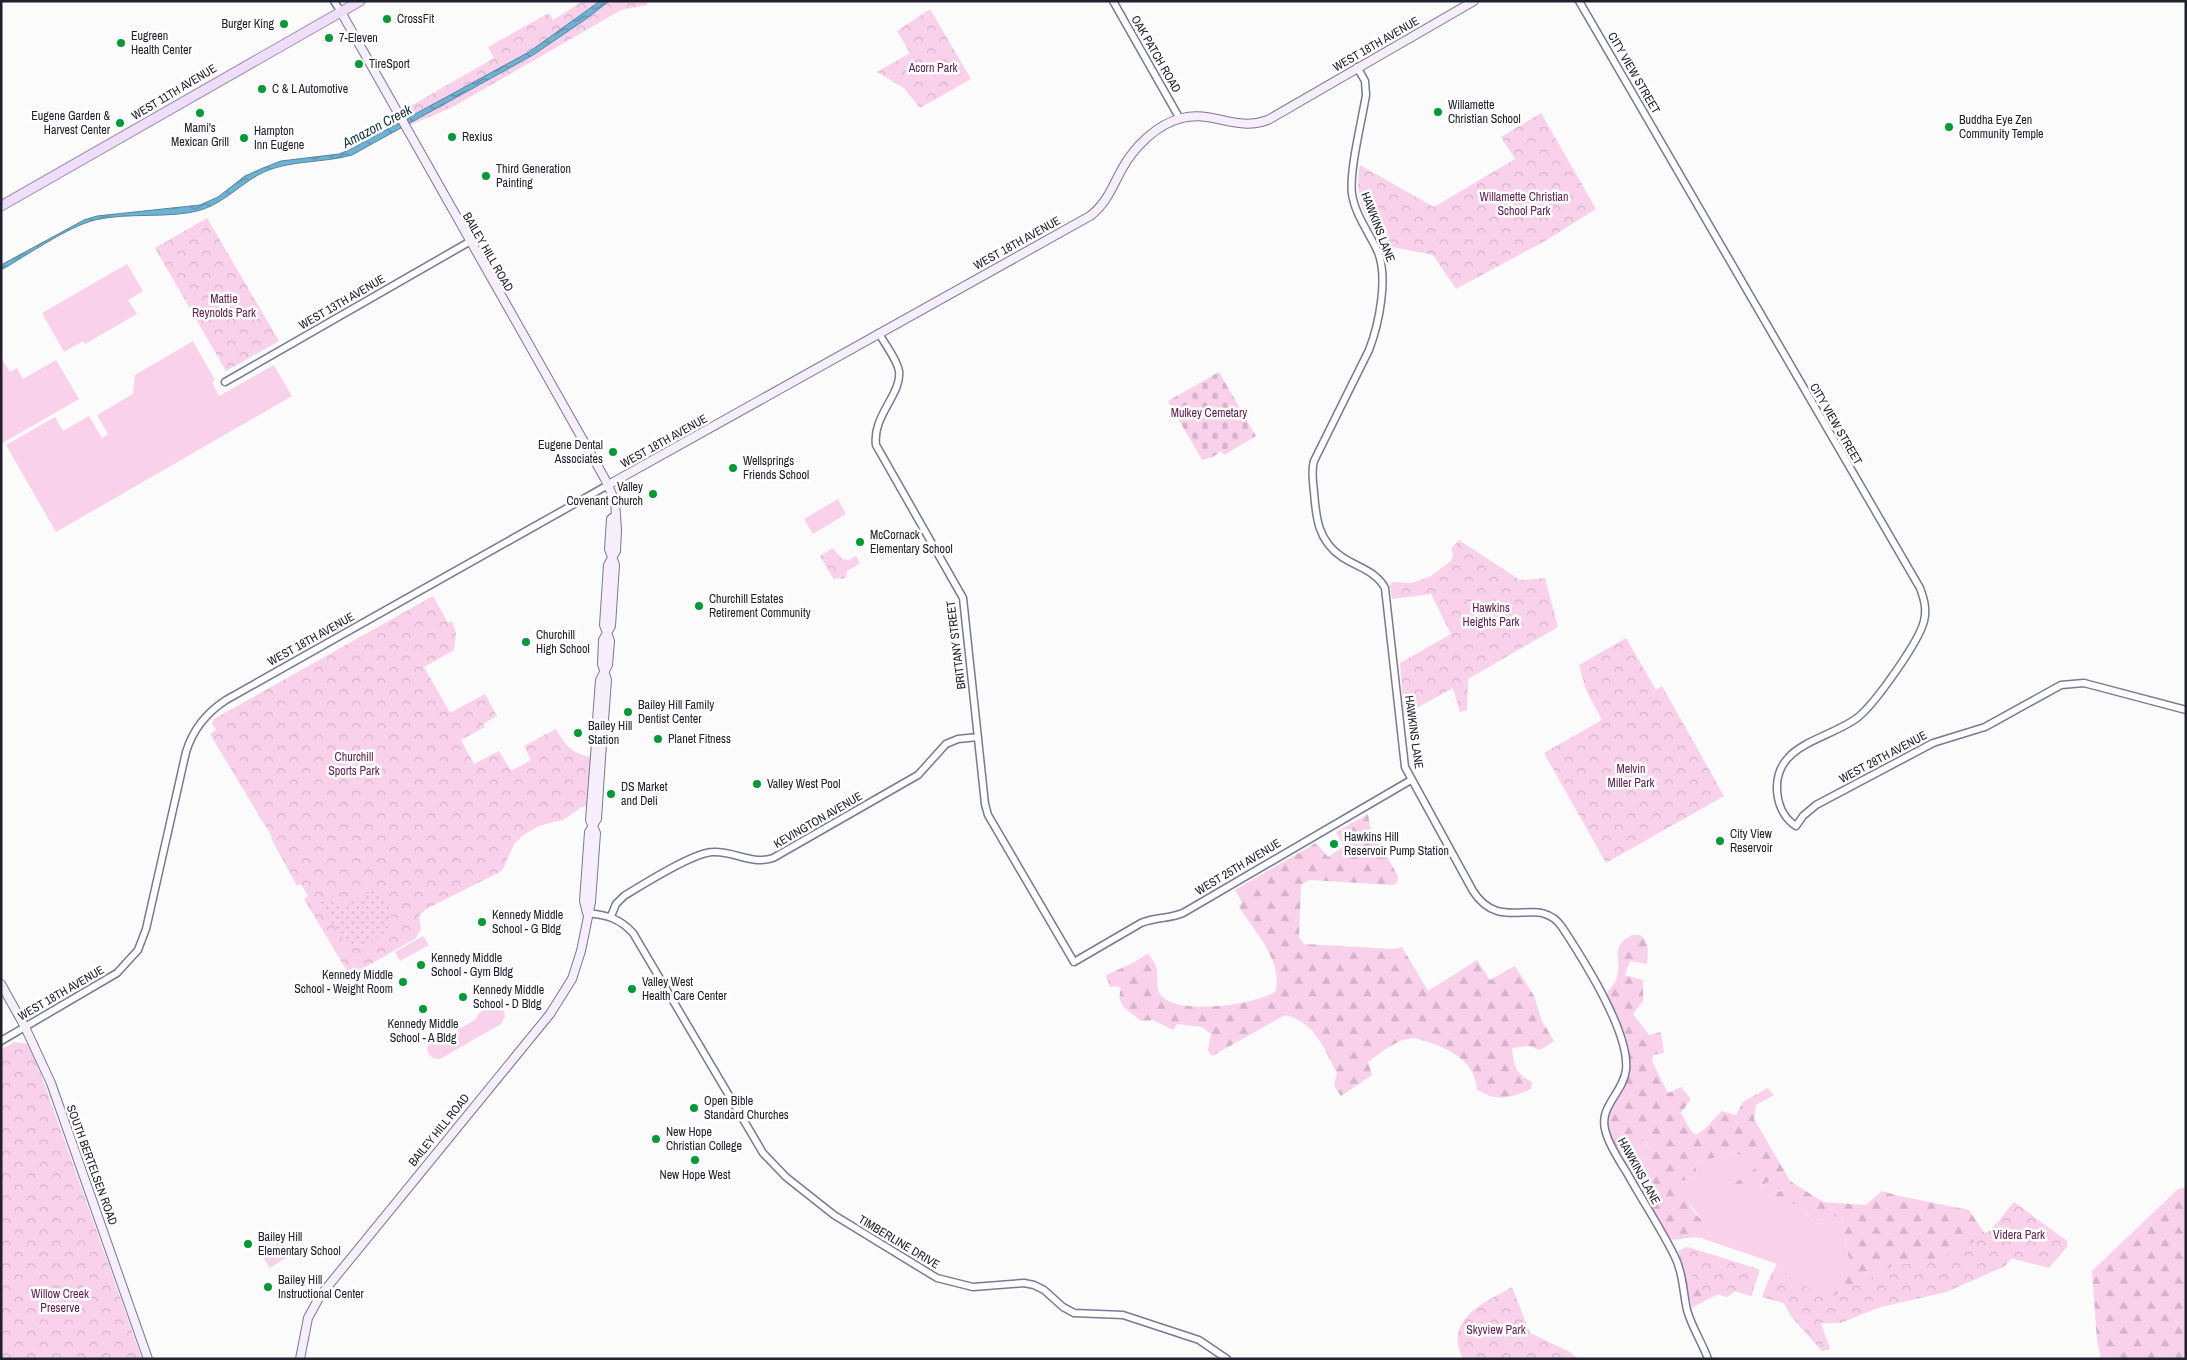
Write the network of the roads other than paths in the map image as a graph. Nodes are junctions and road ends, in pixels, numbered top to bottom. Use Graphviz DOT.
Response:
graph roads {
  1 [pos="334,1"];
  2 [pos="360,1"];
  3 [pos="1113,1"];
  4 [pos="1474,1"];
  5 [pos="1579,1"];
  6 [pos="341,12"];
  7 [pos="1357,67"];
  8 [pos="1180,118"];
  9 [pos="1,206"];
  10 [pos="469,242"];
  11 [pos="879,334"];
  12 [pos="225,382"];
  13 [pos="608,485"];
  14 [pos="2186,710"];
  15 [pos="978,737"];
  16 [pos="1410,780"];
  17 [pos="1796,826"];
  18 [pos="587,913"];
  19 [pos="611,916"];
  20 [pos="1074,962"];
  21 [pos="1,984"];
  22 [pos="26,1027"];
  23 [pos="1,1041"];
  24 [pos="148,1359"];
  25 [pos="300,1359"];
  26 [pos="1227,1359"];
  27 [pos="1708,1359"];
  1 -- 6 [label="street, BAILEY HILL ROAD"];
  2 -- 6 [label="main road, WEST 11TH AVENUE"];
  3 -- 8 [label="street, OAK PATCH ROAD"];
  4 -- 7 [label="main road, WEST 18TH AVENUE"];
  5 -- 17 [label="street, CITY VIEW STREET"];
  6 -- 9 [label="main road, WEST 11TH AVENUE"];
  6 -- 10 [label="main road, BAILEY HILL ROAD"];
  7 -- 8 [label="main road, WEST 18TH AVENUE"];
  7 -- 16 [label="street, HAWKINS LANE"];
  8 -- 11 [label="main road, WEST 18TH AVENUE"];
  10 -- 12 [label="street, WEST 13TH AVENUE"];
  10 -- 13 [label="main road, BAILEY HILL ROAD"];
  11 -- 13 [label="main road, WEST 18TH AVENUE"];
  11 -- 15 [label="street, BRITTANY STREET"];
  13 -- 18 [label="main road, BAILEY HILL ROAD"];
  13 -- 22 [label="street, WEST 18TH AVENUE"];
  14 -- 17 [label="street, WEST 28TH AVENUE"];
  15 -- 19 [label="street, KEVINGTON AVENUE"];
  15 -- 20 [label="street, BRITTANY STREET"];
  16 -- 20 [label="street, WEST 25TH AVENUE"];
  16 -- 27 [label="street, HAWKINS LANE"];
  18 -- 19 [label="street"];
  18 -- 25 [label="main road, BAILEY HILL ROAD"];
  19 -- 26 [label="street, TIMBERLINE DRIVE"];
  21 -- 22 [label="main road, SOUTH BERTELSEN ROAD"];
  22 -- 23 [label="street, WEST 18TH AVENUE"];
  22 -- 24 [label="main road, SOUTH BERTELSEN ROAD"];
}
